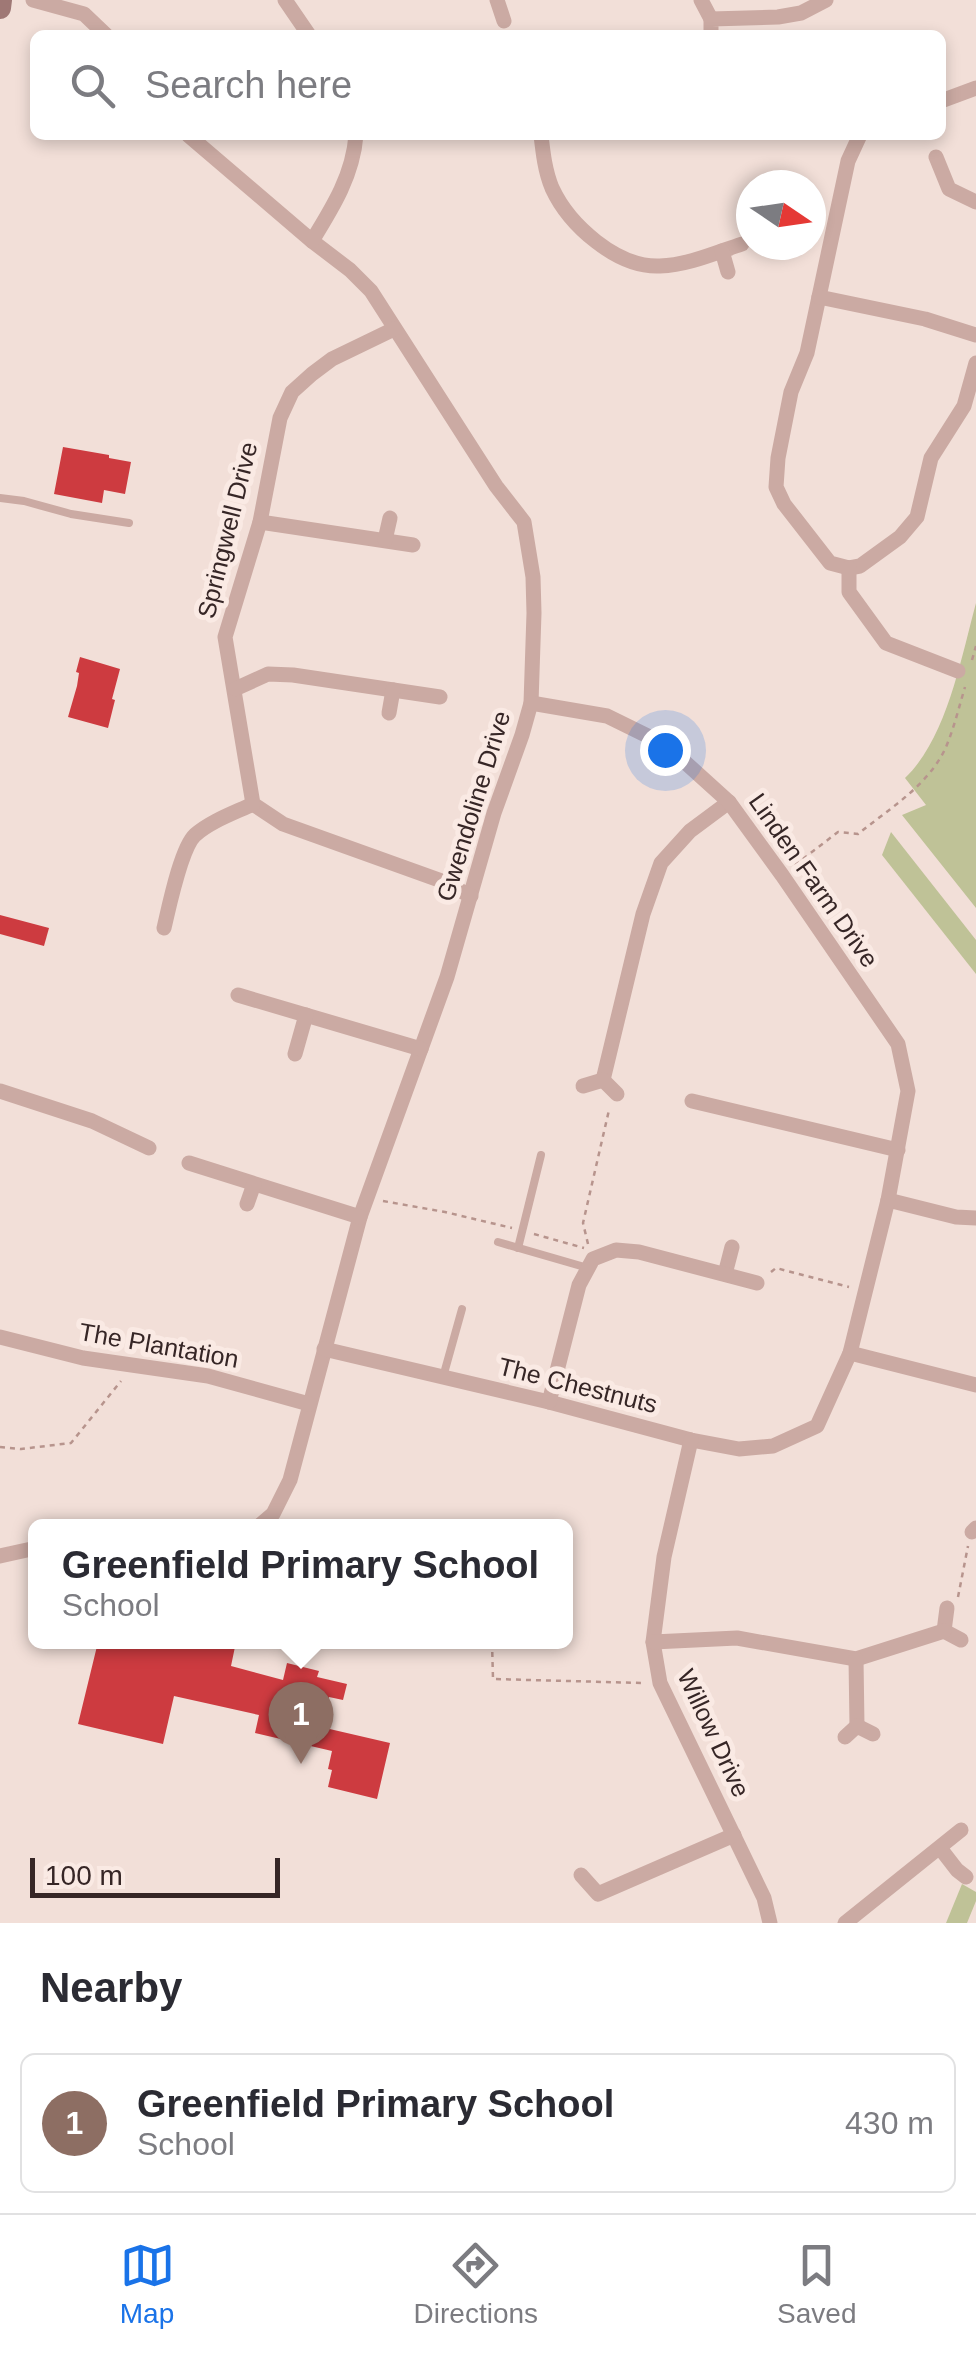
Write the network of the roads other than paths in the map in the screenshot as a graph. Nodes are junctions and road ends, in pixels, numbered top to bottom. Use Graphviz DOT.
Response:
graph roads {
  1 [pos="1,0"];
  2 [pos="32,0"];
  3 [pos="285,0"];
  4 [pos="497,0"];
  5 [pos="701,0"];
  6 [pos="826,0"];
  7 [pos="0,8"];
  8 [pos="504,21"];
  9 [pos="711,27"];
  10 [pos="101,30"];
  11 [pos="306,30"];
  12 [pos="976,88"];
  13 [pos="946,99"];
  14 [pos="194,140"];
  15 [pos="356,140"];
  16 [pos="542,140"];
  17 [pos="856,140"];
  18 [pos="936,157"];
  19 [pos="976,202"];
  20 [pos="312,241"];
  21 [pos="736,246"];
  22 [pos="722,251"];
  23 [pos="728,272"];
  24 [pos="819,298"];
  25 [pos="394,329"];
  26 [pos="976,335"];
  27 [pos="976,363"];
  28 [pos="0,498"];
  29 [pos="390,518"];
  30 [pos="260,522"];
  31 [pos="129,524"];
  32 [pos="385,540"];
  33 [pos="413,545"];
  34 [pos="848,568"];
  35 [pos="965,673"];
  36 [pos="235,689"];
  37 [pos="393,690"];
  38 [pos="440,697"];
  39 [pos="530,703"];
  40 [pos="389,713"];
  41 [pos="729,802"];
  42 [pos="253,804"];
  43 [pos="471,896"];
  44 [pos="151,897"];
  45 [pos="171,902"];
  46 [pos="164,928"];
  47 [pos="238,995"];
  48 [pos="306,1015"];
  49 [pos="421,1048"];
  50 [pos="295,1054"];
  51 [pos="603,1080"];
  52 [pos="583,1086"];
  53 [pos="0,1092"];
  54 [pos="617,1094"];
  55 [pos="692,1101"];
  56 [pos="149,1148"];
  57 [pos="898,1150"];
  58 [pos="542,1155"];
  59 [pos="189,1163"];
  60 [pos="254,1184"];
  61 [pos="888,1200"];
  62 [pos="247,1204"];
  63 [pos="360,1218"];
  64 [pos="976,1218"];
  65 [pos="498,1242"];
  66 [pos="518,1248"];
  67 [pos="732,1248"];
  68 [pos="588,1268"];
  69 [pos="726,1274"];
  70 [pos="757,1283"];
  71 [pos="462,1309"];
  72 [pos="0,1337"];
  73 [pos="324,1349"];
  74 [pos="850,1353"];
  75 [pos="442,1377"];
  76 [pos="976,1385"];
  77 [pos="549,1402"];
  78 [pos="310,1404"];
  79 [pos="817,1426"];
  80 [pos="691,1440"];
  81 [pos="267,1519"];
  82 [pos="28,1550"];
  83 [pos="0,1556"];
  84 [pos="947,1608"];
  85 [pos="944,1632"];
  86 [pos="960,1640"];
  87 [pos="653,1642"];
  88 [pos="856,1660"];
  89 [pos="874,1734"];
  90 [pos="960,1830"];
  91 [pos="734,1834"];
  92 [pos="940,1848"];
  93 [pos="581,1875"];
  94 [pos="966,1877"];
  95 [pos="770,1923"];
  96 [pos="845,1923"];
  1 -- 7 [label="street"];
  2 -- 10 [label="street"];
  3 -- 11 [label="street"];
  4 -- 8 [label="street"];
  5 -- 9 [label="street"];
  6 -- 9 [label="street"];
  12 -- 13 [label="street"];
  14 -- 20 [label="street, Gwendoline Drive"];
  15 -- 20 [label="street"];
  16 -- 22 [label="street"];
  17 -- 24 [label="street"];
  18 -- 19 [label="street"];
  20 -- 25 [label="street, Gwendoline Drive"];
  21 -- 22 [label="street"];
  22 -- 23 [label="street"];
  24 -- 26 [label="street"];
  24 -- 34 [label="street"];
  25 -- 30 [label="street, Springwell Drive"];
  25 -- 39 [label="street, Gwendoline Drive"];
  27 -- 34 [label="street"];
  28 -- 31 [label="lane"];
  29 -- 32 [label="street"];
  30 -- 32 [label="street"];
  30 -- 36 [label="street, Springwell Drive"];
  32 -- 33 [label="street"];
  34 -- 35 [label="street"];
  36 -- 37 [label="street"];
  36 -- 42 [label="street, Springwell Drive"];
  37 -- 38 [label="street"];
  37 -- 40 [label="street"];
  39 -- 41 [label="street, Linden Farm Drive"];
  39 -- 43 [label="street, Gwendoline Drive"];
  41 -- 51 [label="street"];
  41 -- 57 [label="street, Linden Farm Drive"];
  42 -- 43 [label="street"];
  42 -- 45 [label="street"];
  43 -- 49 [label="street, Gwendoline Drive"];
  44 -- 45 [label="street"];
  45 -- 46 [label="street"];
  47 -- 48 [label="street"];
  48 -- 49 [label="street"];
  48 -- 50 [label="street"];
  49 -- 63 [label="street, Gwendoline Drive"];
  51 -- 52 [label="street"];
  51 -- 54 [label="street"];
  53 -- 56 [label="street"];
  55 -- 57 [label="street"];
  57 -- 61 [label="street, Linden Farm Drive"];
  58 -- 66 [label="lane"];
  59 -- 60 [label="street"];
  60 -- 62 [label="street"];
  60 -- 63 [label="street"];
  61 -- 64 [label="street"];
  61 -- 74 [label="street, Linden Farm Drive"];
  63 -- 73 [label="street, Gwendoline Drive"];
  65 -- 66 [label="lane"];
  66 -- 68 [label="lane"];
  67 -- 69 [label="street"];
  68 -- 69 [label="street"];
  68 -- 77 [label="street"];
  69 -- 70 [label="street"];
  71 -- 75 [label="lane"];
  72 -- 78 [label="street, The Plantation"];
  73 -- 75 [label="street, The Chestnuts"];
  73 -- 78 [label="street, Gwendoline Drive"];
  74 -- 76 [label="street"];
  74 -- 79 [label="street, Linden Farm Drive"];
  75 -- 77 [label="street, The Chestnuts"];
  77 -- 80 [label="street, The Chestnuts"];
  78 -- 81 [label="street, Gwendoline Drive"];
  79 -- 80 [label="street, The Chestnuts"];
  80 -- 87 [label="street, Willow Drive"];
  82 -- 83 [label="street"];
  84 -- 85 [label="street"];
  85 -- 86 [label="street"];
  85 -- 88 [label="street"];
  87 -- 88 [label="street"];
  87 -- 91 [label="street, Willow Drive"];
  88 -- 89 [label="street"];
  90 -- 92 [label="street"];
  91 -- 93 [label="street"];
  91 -- 95 [label="street, Willow Drive"];
  92 -- 94 [label="street"];
  92 -- 96 [label="street"];
}
